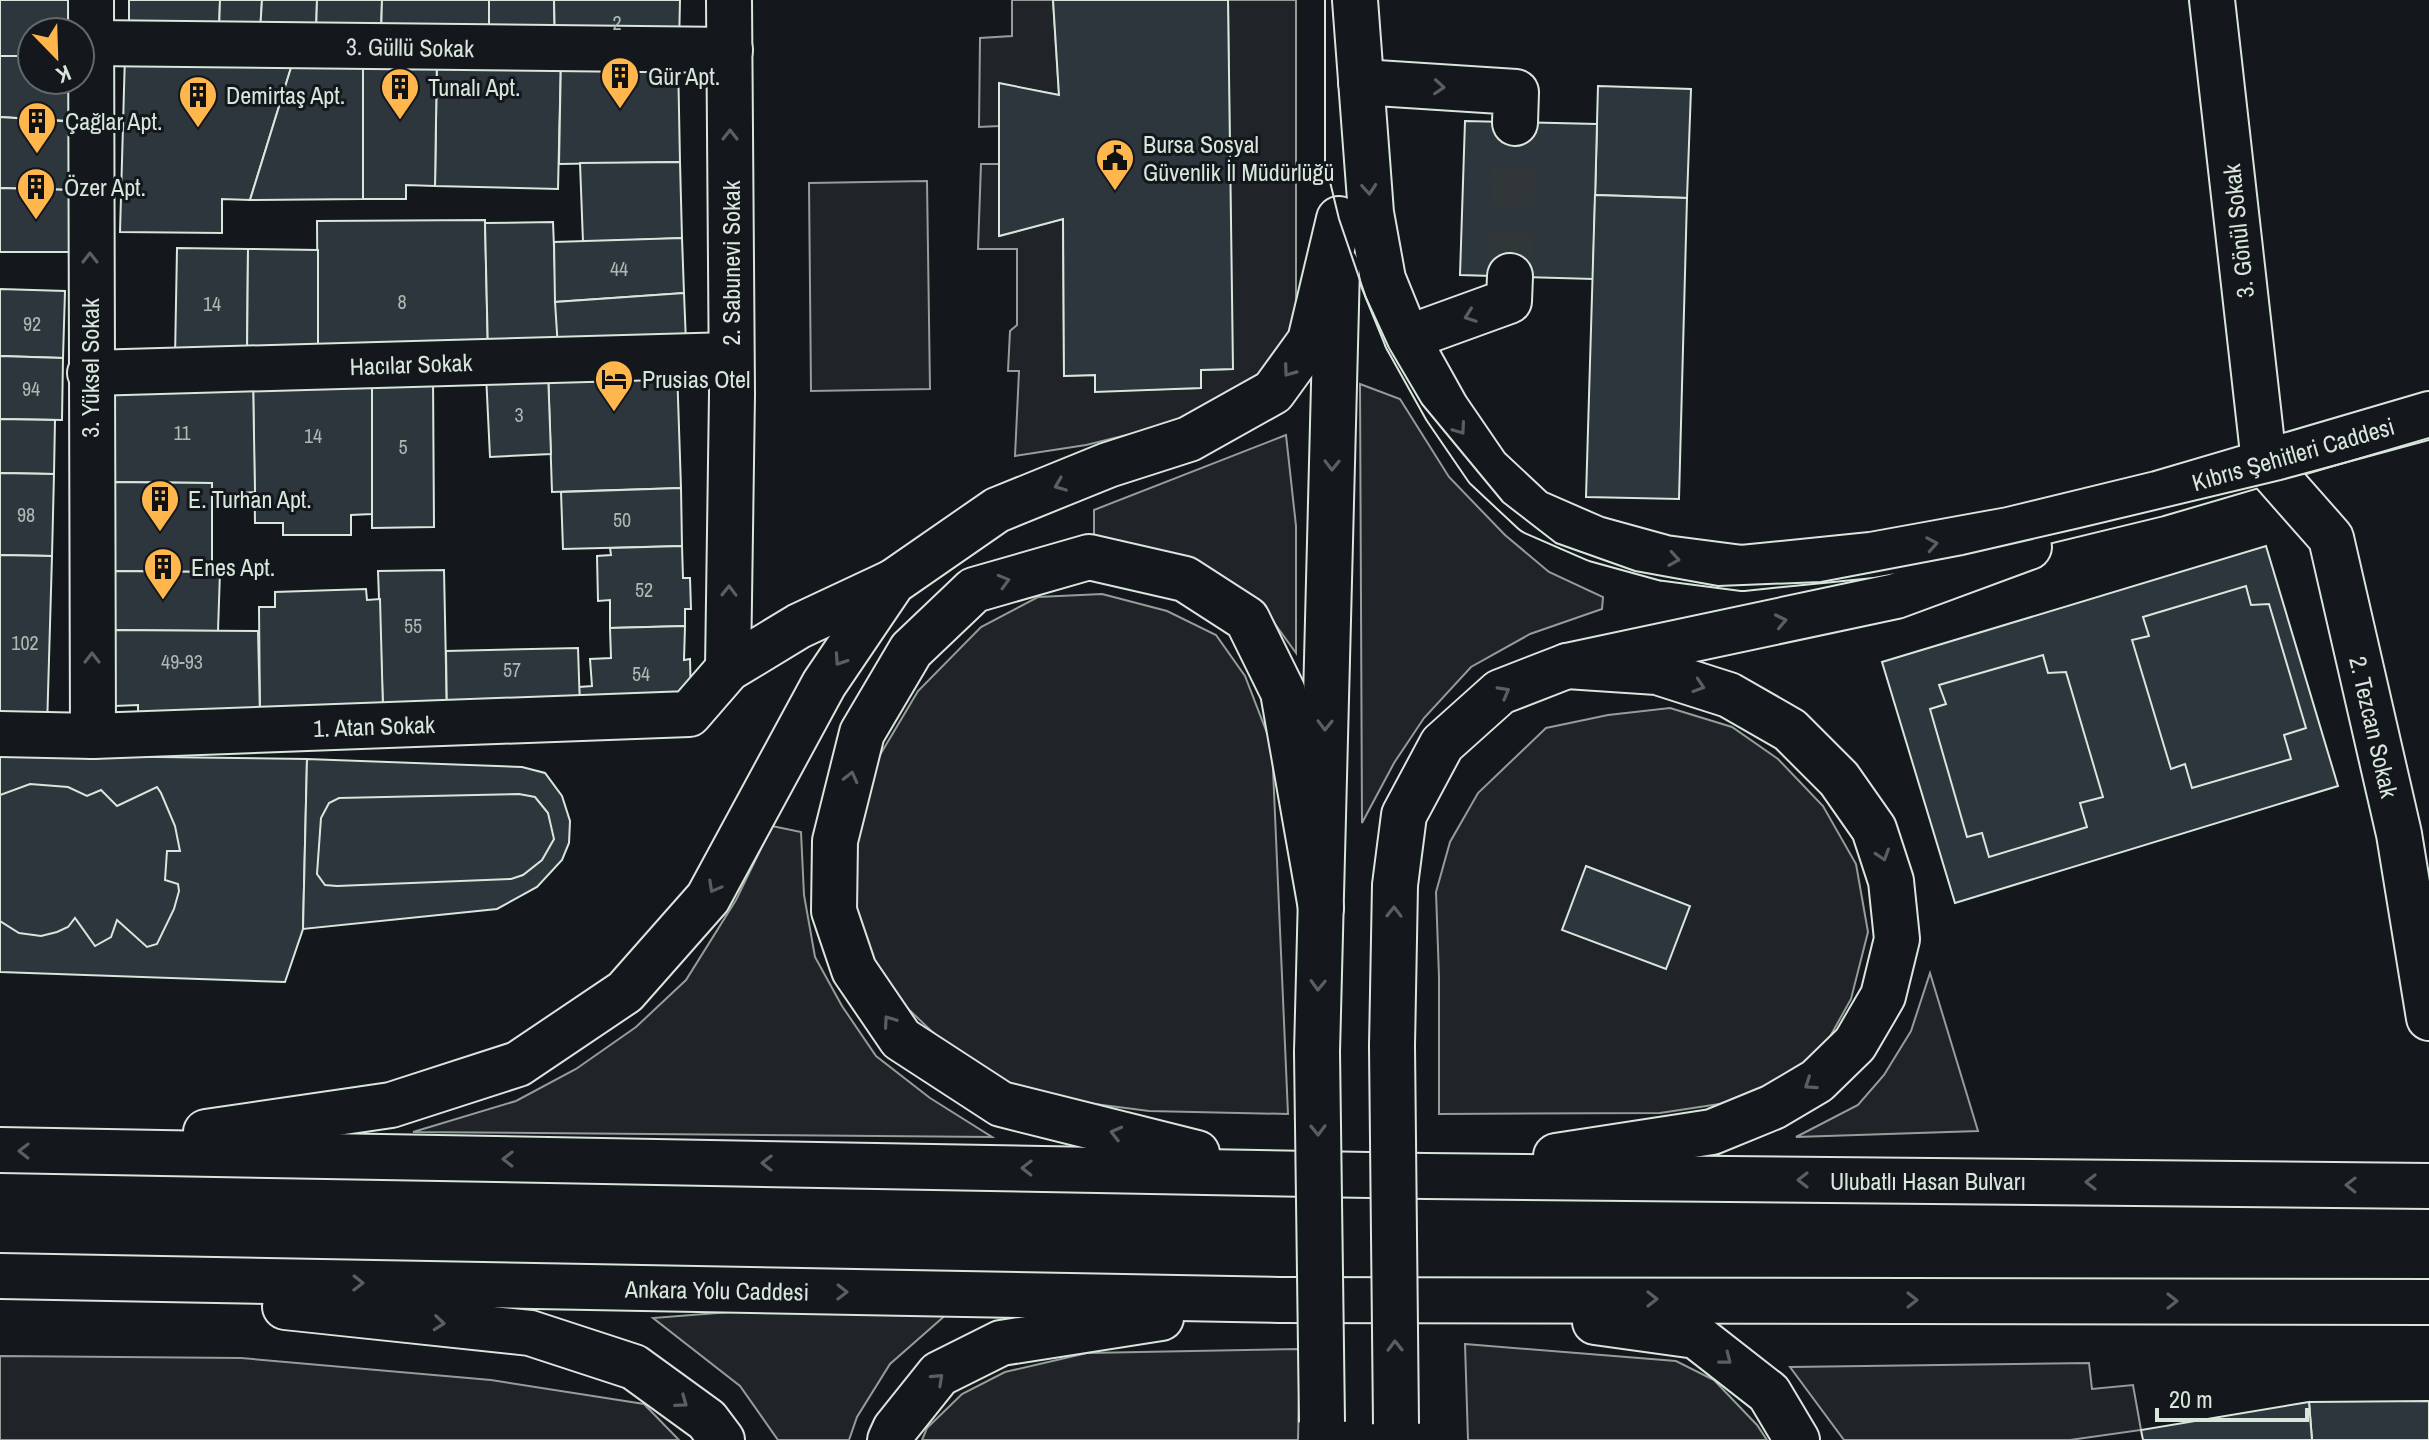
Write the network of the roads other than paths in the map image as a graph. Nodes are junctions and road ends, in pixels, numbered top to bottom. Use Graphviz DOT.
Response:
graph roads {
  1 [pos="729,0"];
  2 [pos="1344,0"];
  3 [pos="1355,0"];
  4 [pos="2212,0"];
  5 [pos="96,43"];
  6 [pos="730,50"];
  7 [pos="1361,82"];
  8 [pos="91,96"];
  9 [pos="1515,123"];
  10 [pos="1339,219"];
  11 [pos="1510,276"];
  12 [pos="1407,338"];
  13 [pos="731,355"];
  14 [pos="90,373"];
  15 [pos="2429,414"];
  16 [pos="2264,462"];
  17 [pos="2157,494"];
  18 [pos="893,582"];
  19 [pos="1567,666"];
  20 [pos="728,669"];
  21 [pos="0,734"];
  22 [pos="93,736"];
  23 [pos="1321,908"];
  24 [pos="2429,1018"];
  25 [pos="0,1150"];
  26 [pos="76,1151"];
  27 [pos="1273,1172"];
  28 [pos="1426,1176"];
  29 [pos="2429,1186"];
  30 [pos="0,1276"];
  31 [pos="1434,1299"];
  32 [pos="1280,1300"];
  33 [pos="2429,1302"];
  34 [pos="1322,1434"];
  35 [pos="1397,1435"];
  36 [pos="722,1440"];
  37 [pos="890,1440"];
  38 [pos="1797,1440"];
  1 -- 6 [label="main road, 2. Sabunevi Sokak"];
  2 -- 10 [label="main road"];
  3 -- 7 [label="main road"];
  4 -- 16 [label="main road, 3. Gönül Sokak"];
  5 -- 6 [label="main road, 3. Güllü Sokak"];
  13 -- 6 [label="main road, 2. Sabunevi Sokak, one-way"];
  7 -- 9 [label="main road, one-way"];
  7 -- 12 [label="main road, one-way"];
  14 -- 8 [label="main road, 3. Yüksel Sokak, one-way"];
  10 -- 18 [label="main road, one-way"];
  10 -- 23 [label="main road, one-way"];
  11 -- 12 [label="main road, one-way"];
  12 -- 17 [label="main road, one-way"];
  13 -- 14 [label="main road, Hacılar Sokak"];
  20 -- 13 [label="main road, 2. Sabunevi Sokak, one-way"];
  22 -- 14 [label="main road, 3. Yüksel Sokak, one-way"];
  15 -- 16 [label="main road, Kıbrıs Şehitleri Caddesi"];
  16 -- 17 [label="main road, Kıbrıs Şehitleri Caddesi"];
  16 -- 24 [label="main road, 2. Tezcan Sokak"];
  19 -- 17 [label="main road, one-way"];
  18 -- 20 [label="main road, 1. Atan Sokak"];
  18 -- 26 [label="main road, one-way"];
  19 -- 28 [label="main road, one-way"];
  35 -- 19 [label="main road, one-way, bridge"];
  20 -- 22 [label="main road, 1. Atan Sokak"];
  21 -- 22 [label="main road, 1. Atan Sokak"];
  27 -- 23 [label="main road, one-way"];
  23 -- 34 [label="main road, one-way, bridge"];
  26 -- 25 [label="main road, one-way"];
  27 -- 26 [label="main road, one-way"];
  27 -- 28 [label="main road"];
  29 -- 28 [label="main road, Ulubatlı Hasan Bulvarı, one-way"];
  30 -- 32 [label="main road, Ankara Yolu Caddesi, one-way"];
  30 -- 36 [label="main road, one-way"];
  31 -- 32 [label="main road, Ankara Yolu Caddesi"];
  31 -- 33 [label="main road, one-way"];
  31 -- 38 [label="main road, one-way"];
  37 -- 32 [label="main road, one-way"];
}
